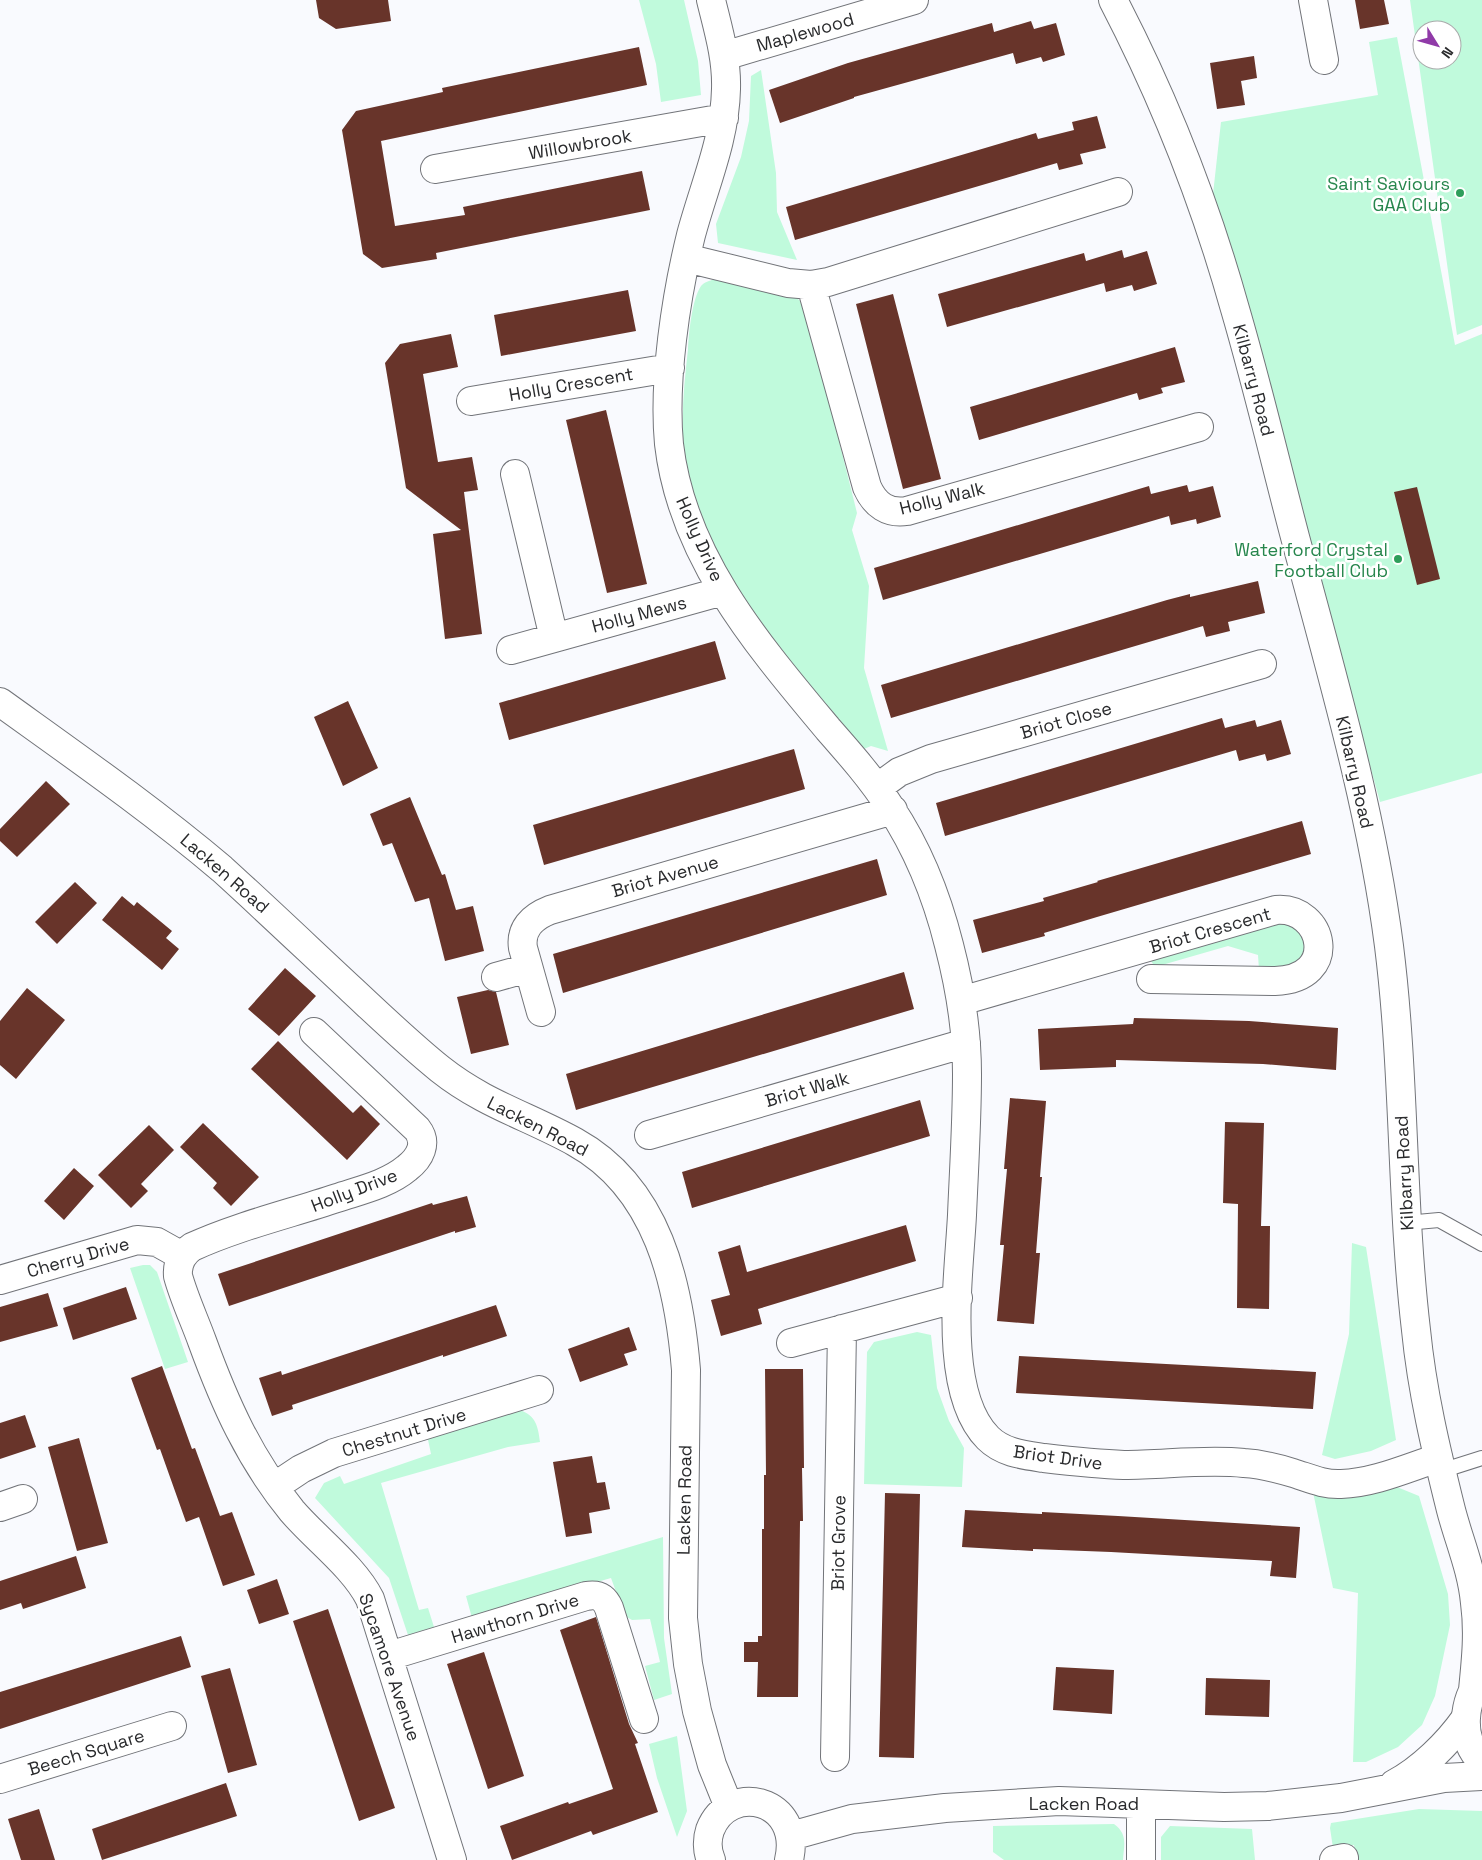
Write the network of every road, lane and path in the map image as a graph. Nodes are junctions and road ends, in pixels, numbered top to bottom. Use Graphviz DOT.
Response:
graph roads {
  1 [pos="711,0"];
  2 [pos="914,0"];
  3 [pos="1113,0"];
  4 [pos="1313,0"];
  5 [pos="724,56"];
  6 [pos="1324,60"];
  7 [pos="724,118"];
  8 [pos="435,169"];
  9 [pos="1118,192"];
  10 [pos="686,258"];
  11 [pos="811,285"];
  12 [pos="670,368"];
  13 [pos="471,401"];
  14 [pos="1199,426"];
  15 [pos="515,474"];
  16 [pos="723,591"];
  17 [pos="554,638"];
  18 [pos="511,650"];
  19 [pos="1262,664"];
  20 [pos="0,702"];
  21 [pos="877,788"];
  22 [pos="893,810"];
  23 [pos="528,968"];
  24 [pos="496,977"];
  25 [pos="1151,978"];
  26 [pos="962,1001"];
  27 [pos="541,1012"];
  28 [pos="314,1032"];
  29 [pos="966,1043"];
  30 [pos="649,1135"];
  31 [pos="1406,1223"];
  32 [pos="1482,1244"];
  33 [pos="182,1256"];
  34 [pos="0,1280"];
  35 [pos="958,1298"];
  36 [pos="842,1329"];
  37 [pos="791,1343"];
  38 [pos="539,1390"];
  39 [pos="1482,1458"];
  40 [pos="1440,1464"];
  41 [pos="274,1487"];
  42 [pos="1476,1582"];
  43 [pos="389,1656"];
  44 [pos="1477,1683"];
  45 [pos="644,1719"];
  46 [pos="1465,1719"];
  47 [pos="172,1726"];
  48 [pos="834,1757"];
  49 [pos="1482,1762"];
  50 [pos="1482,1776"];
  51 [pos="0,1779"];
  52 [pos="1379,1790"];
  53 [pos="1141,1804"];
  54 [pos="729,1807"];
  55 [pos="790,1848"];
  56 [pos="707,1859"];
  57 [pos="452,1860"];
  58 [pos="1141,1860"];
  1 -- 5 [label="street, Holly Drive"];
  2 -- 5 [label="street, Maplewood"];
  3 -- 31 [label="street, Kilbarry Road"];
  4 -- 6 [label="street"];
  5 -- 7 [label="street, Holly Drive"];
  7 -- 8 [label="street, Willowbrook"];
  7 -- 10 [label="street, Holly Drive"];
  9 -- 11 [label="street"];
  10 -- 11 [label="street"];
  10 -- 12 [label="street, Holly Drive"];
  11 -- 14 [label="street, Holly Walk"];
  12 -- 13 [label="street, Holly Crescent"];
  12 -- 16 [label="street, Holly Drive"];
  15 -- 17 [label="street"];
  16 -- 17 [label="street, Holly Mews"];
  16 -- 21 [label="street, Holly Drive"];
  17 -- 18 [label="street, Holly Mews"];
  19 -- 21 [label="street, Briot Close"];
  20 -- 54 [label="street, Lacken Road"];
  21 -- 22 [label="street, Briot Drive"];
  22 -- 23 [label="street, Briot Avenue"];
  22 -- 26 [label="street, Briot Drive"];
  23 -- 24 [label="street"];
  23 -- 27 [label="street, Briot Avenue"];
  25 -- 26 [label="street, Briot Crescent"];
  26 -- 29 [label="street, Briot Drive"];
  28 -- 33 [label="street, Holly Drive"];
  29 -- 30 [label="street, Briot Walk"];
  29 -- 35 [label="street, Briot Drive"];
  31 -- 32 [label="lane"];
  31 -- 40 [label="street, Kilbarry Road"];
  33 -- 34 [label="street, Cherry Drive"];
  33 -- 41 [label="street, Sycamore Avenue"];
  35 -- 36 [label="street"];
  35 -- 40 [label="street, Briot Drive"];
  36 -- 37 [label="street"];
  36 -- 48 [label="street, Briot Grove"];
  38 -- 41 [label="street, Chestnut Drive"];
  39 -- 40 [label="lane"];
  40 -- 42 [label="street, Kilbarry Road"];
  41 -- 43 [label="street, Sycamore Avenue"];
  42 -- 44 [label="street, Kilbarry Road"];
  43 -- 45 [label="street, Hawthorn Drive"];
  43 -- 57 [label="street, Sycamore Avenue"];
  44 -- 46 [label="street, Kilbarry Road"];
  46 -- 49 [label="street"];
  46 -- 52 [label="street, Lacken Road"];
  47 -- 51 [label="street, Beech Square"];
  50 -- 52 [label="street, Lacken Road"];
  52 -- 53 [label="street, Lacken Road"];
  53 -- 55 [label="street, Lacken Road"];
  53 -- 58 [label="street"];
  54 -- 55 [label="street, Lacken Road"];
  54 -- 56 [label="street"];
}
